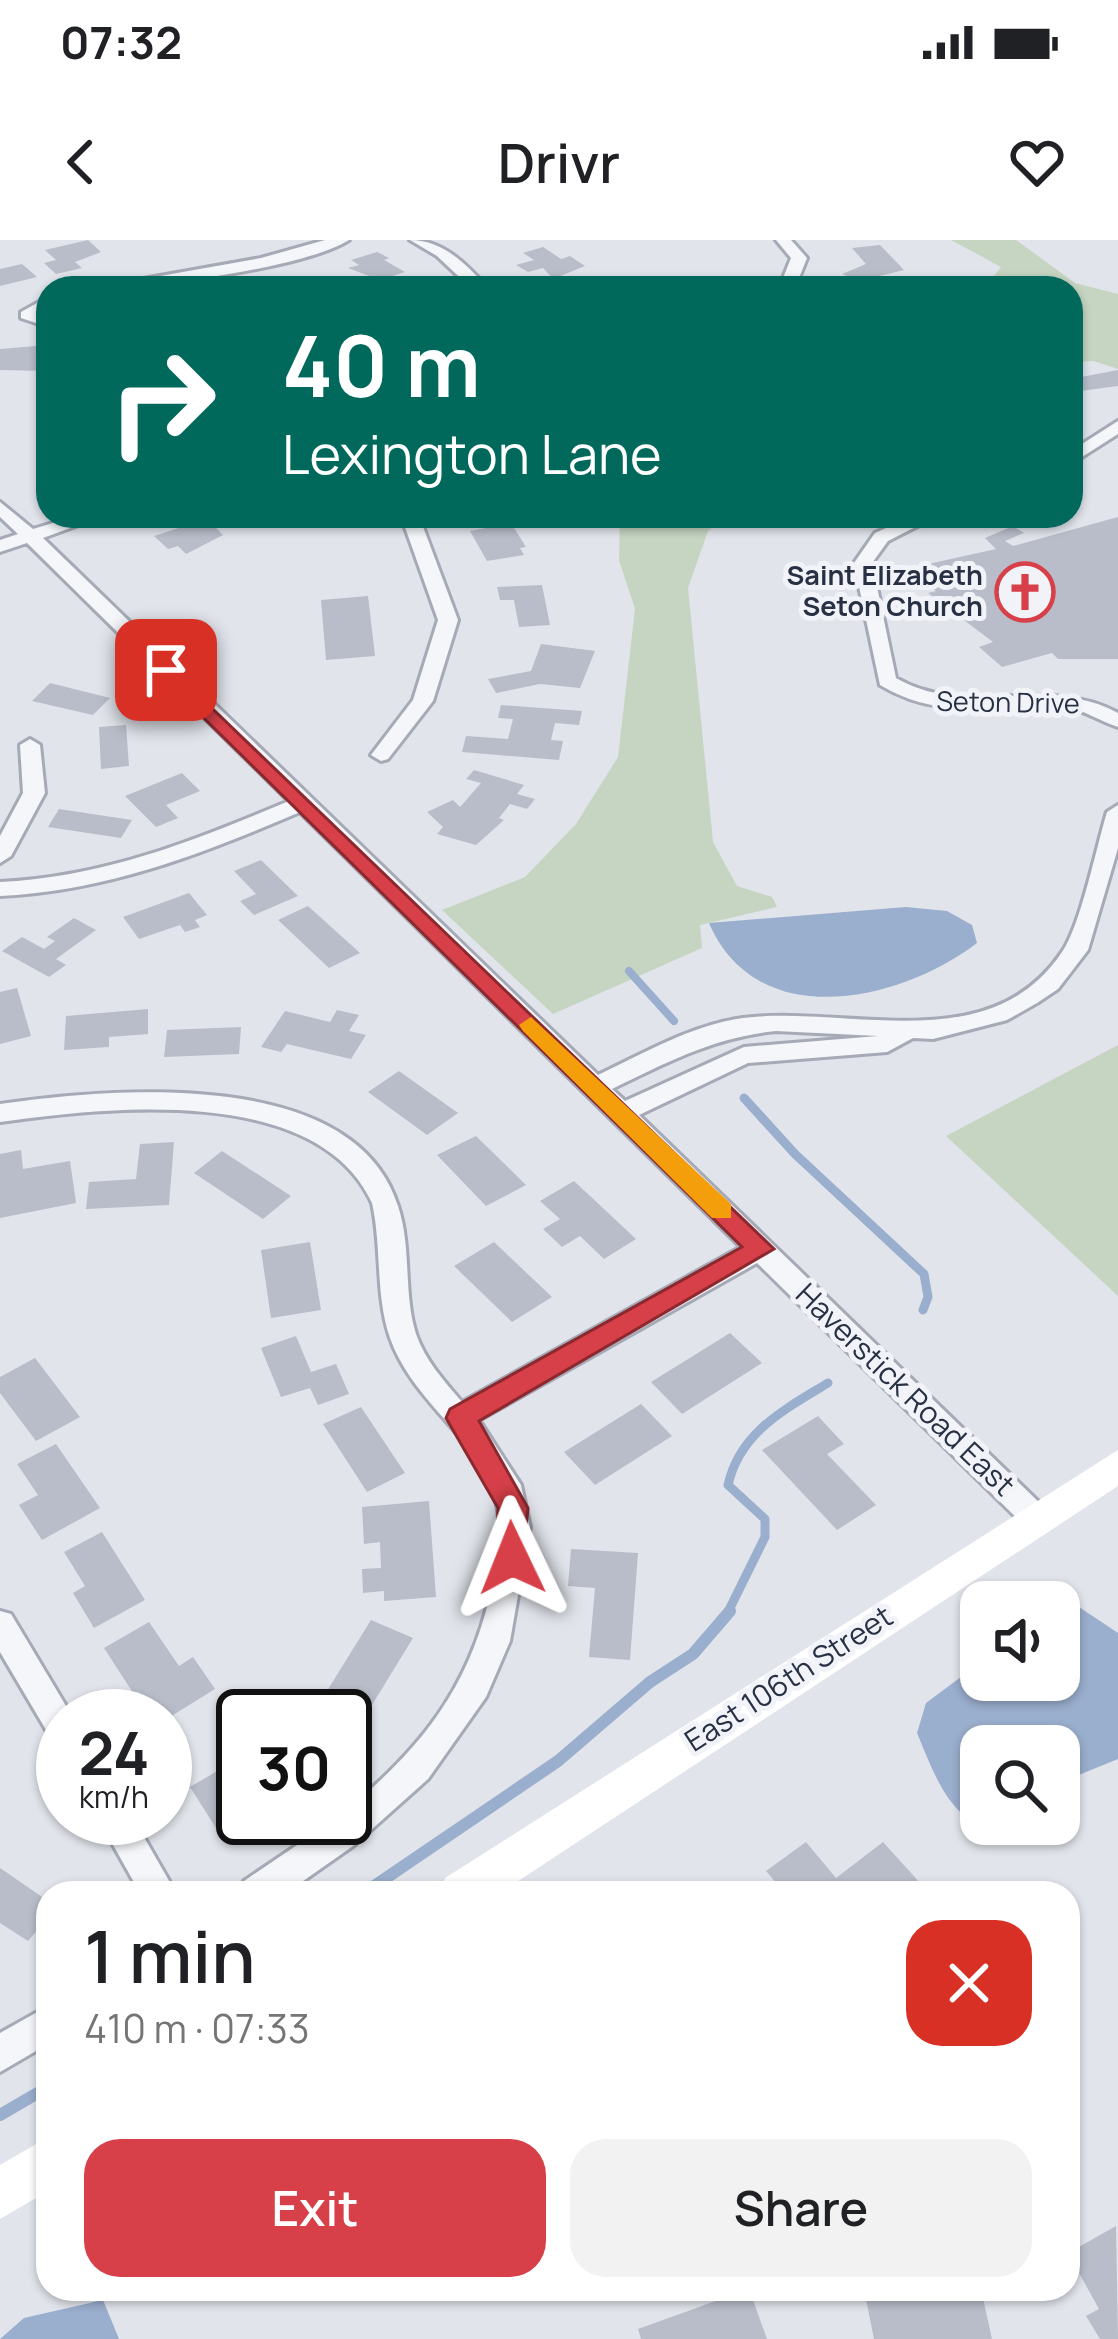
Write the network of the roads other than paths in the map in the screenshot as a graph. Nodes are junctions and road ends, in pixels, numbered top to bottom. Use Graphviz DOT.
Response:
graph roads {
  1 [pos="342,240"];
  2 [pos="417,240"];
  3 [pos="783,240"];
  4 [pos="175,276"];
  5 [pos="467,276"];
  6 [pos="792,276"];
  7 [pos="1118,426"];
  8 [pos="1083,451"];
  9 [pos="0,507"];
  10 [pos="56,528"];
  11 [pos="414,528"];
  12 [pos="901,528"];
  13 [pos="30,536"];
  14 [pos="0,547"];
  15 [pos="1118,721"];
  16 [pos="30,745"];
  17 [pos="381,754"];
  18 [pos="303,803"];
  19 [pos="1118,812"];
  20 [pos="0,856"];
  21 [pos="0,889"];
  22 [pos="904,1034"];
  23 [pos="595,1087"];
  24 [pos="0,1113"];
  25 [pos="622,1113"];
  26 [pos="760,1249"];
  27 [pos="460,1418"];
  28 [pos="1118,1466"];
  29 [pos="1037,1519"];
  30 [pos="0,1624"];
  31 [pos="39,1689"];
  32 [pos="131,1845"];
  33 [pos="152,1881"];
  34 [pos="274,1881"];
  35 [pos="479,1881"];
  36 [pos="36,2032"];
  37 [pos="0,2054"];
  38 [pos="36,2170"];
  39 [pos="0,2194"];
  1 -- 4 [label="street"];
  2 -- 5 [label="street"];
  3 -- 6 [label="street"];
  7 -- 8 [label="street"];
  9 -- 13 [label="street, Haverstick Road East"];
  10 -- 13 [label="street"];
  11 -- 17 [label="street"];
  12 -- 15 [label="street, Seton Drive"];
  13 -- 14 [label="street"];
  13 -- 18 [label="street, Haverstick Road East"];
  16 -- 20 [label="street"];
  18 -- 21 [label="street"];
  18 -- 23 [label="street, Haverstick Road East"];
  19 -- 22 [label="street"];
  22 -- 23 [label="street"];
  22 -- 25 [label="street"];
  23 -- 25 [label="street, Haverstick Road East"];
  24 -- 27 [label="street"];
  25 -- 26 [label="street, Haverstick Road East"];
  26 -- 27 [label="street"];
  26 -- 29 [label="street, Haverstick Road East"];
  27 -- 34 [label="street"];
  28 -- 29 [label="street, East 106th Street"];
  29 -- 35 [label="street, East 106th Street"];
  30 -- 31 [label="street"];
  32 -- 33 [label="street"];
  36 -- 37 [label="street"];
  38 -- 39 [label="street"];
}
